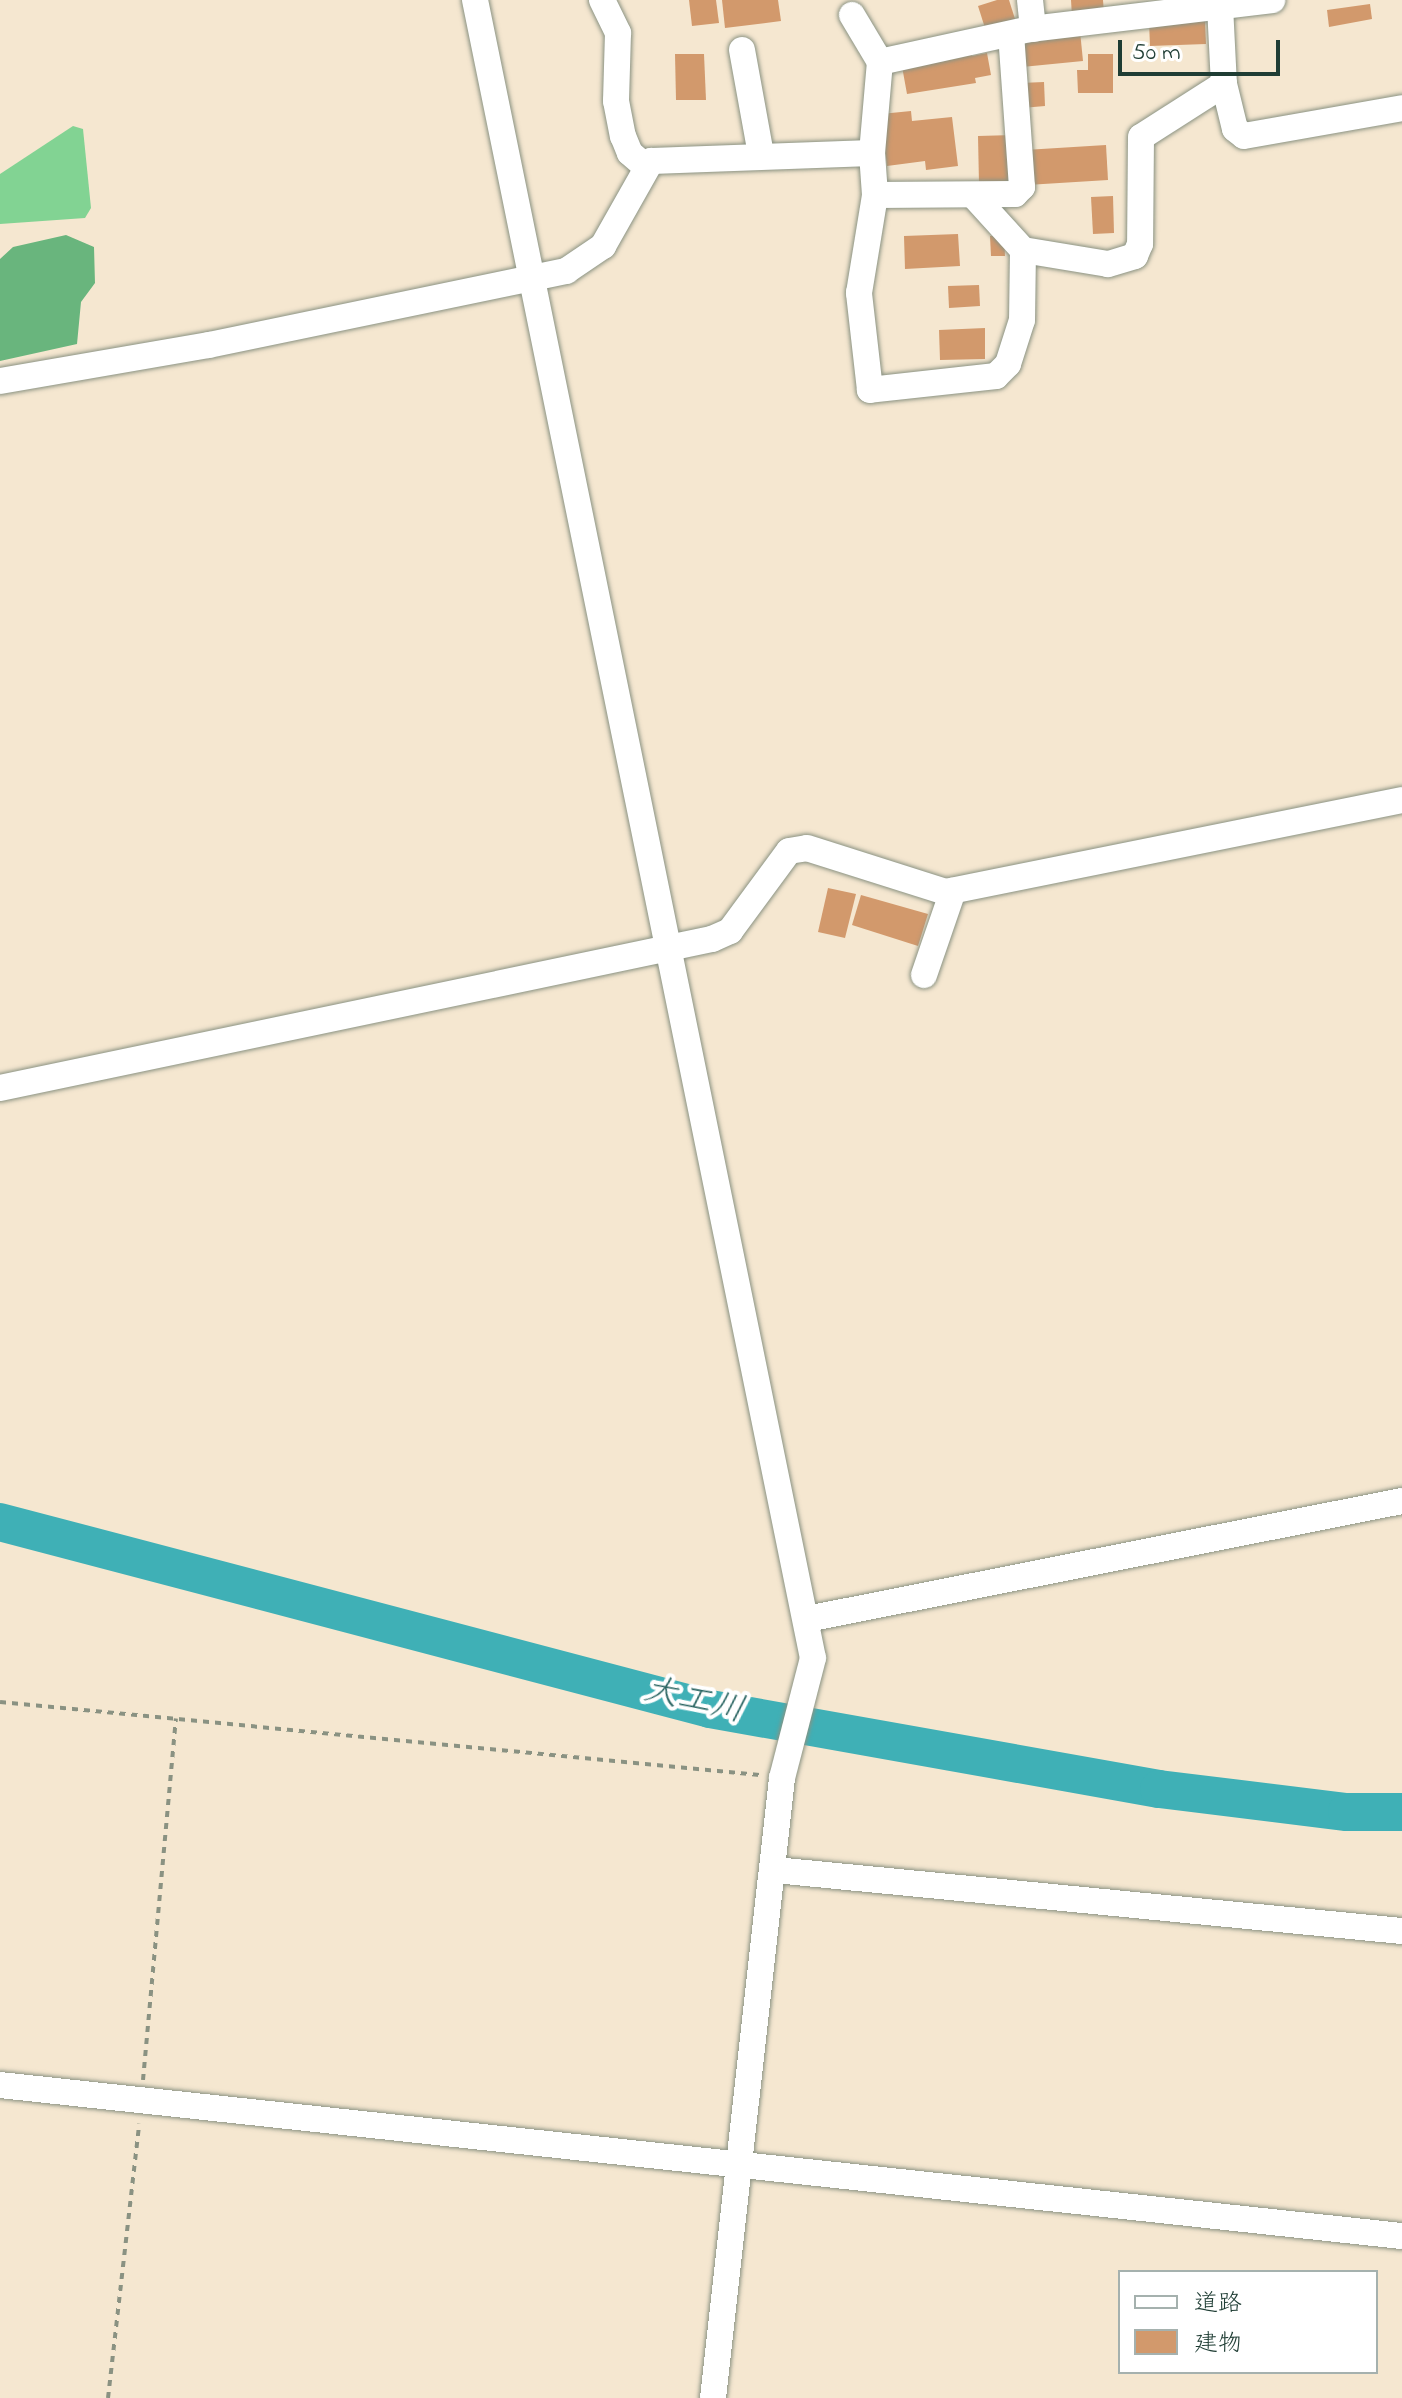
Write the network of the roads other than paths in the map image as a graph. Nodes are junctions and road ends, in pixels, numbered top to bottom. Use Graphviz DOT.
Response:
graph roads {
  1 [pos="475,0"];
  2 [pos="602,0"];
  3 [pos="1030,0"];
  4 [pos="1272,0"];
  5 [pos="1220,6"];
  6 [pos="852,15"];
  7 [pos="1022,31"];
  8 [pos="742,50"];
  9 [pos="880,62"];
  10 [pos="1224,84"];
  11 [pos="1402,108"];
  12 [pos="872,153"];
  13 [pos="761,155"];
  14 [pos="646,167"];
  15 [pos="875,195"];
  16 [pos="973,195"];
  17 [pos="1023,250"];
  18 [pos="532,277"];
  19 [pos="0,381"];
  20 [pos="1402,800"];
  21 [pos="953,891"];
  22 [pos="671,946"];
  23 [pos="924,975"];
  24 [pos="0,1088"];
  25 [pos="1402,1501"];
  26 [pos="807,1619"];
  27 [pos="775,1870"];
  28 [pos="1402,1931"];
  29 [pos="0,2085"];
  30 [pos="741,2162"];
  31 [pos="1402,2236"];
  32 [pos="713,2398"];
  1 -- 18 [label="street"];
  2 -- 14 [label="street"];
  3 -- 7 [label="street"];
  4 -- 5 [label="street"];
  5 -- 7 [label="street"];
  5 -- 10 [label="street"];
  6 -- 9 [label="street"];
  7 -- 9 [label="street"];
  7 -- 16 [label="street"];
  8 -- 13 [label="street"];
  9 -- 12 [label="street"];
  10 -- 11 [label="street"];
  10 -- 17 [label="street"];
  12 -- 13 [label="street"];
  12 -- 15 [label="street"];
  13 -- 14 [label="street"];
  14 -- 18 [label="street"];
  15 -- 16 [label="street"];
  15 -- 17 [label="street"];
  16 -- 17 [label="street"];
  18 -- 19 [label="street"];
  18 -- 22 [label="street"];
  20 -- 21 [label="street"];
  21 -- 22 [label="street"];
  21 -- 23 [label="street"];
  22 -- 24 [label="street"];
  22 -- 26 [label="street"];
  25 -- 26 [label="street"];
  26 -- 27 [label="street"];
  27 -- 28 [label="street"];
  27 -- 30 [label="street"];
  29 -- 30 [label="street"];
  30 -- 31 [label="street"];
  30 -- 32 [label="street"];
}
